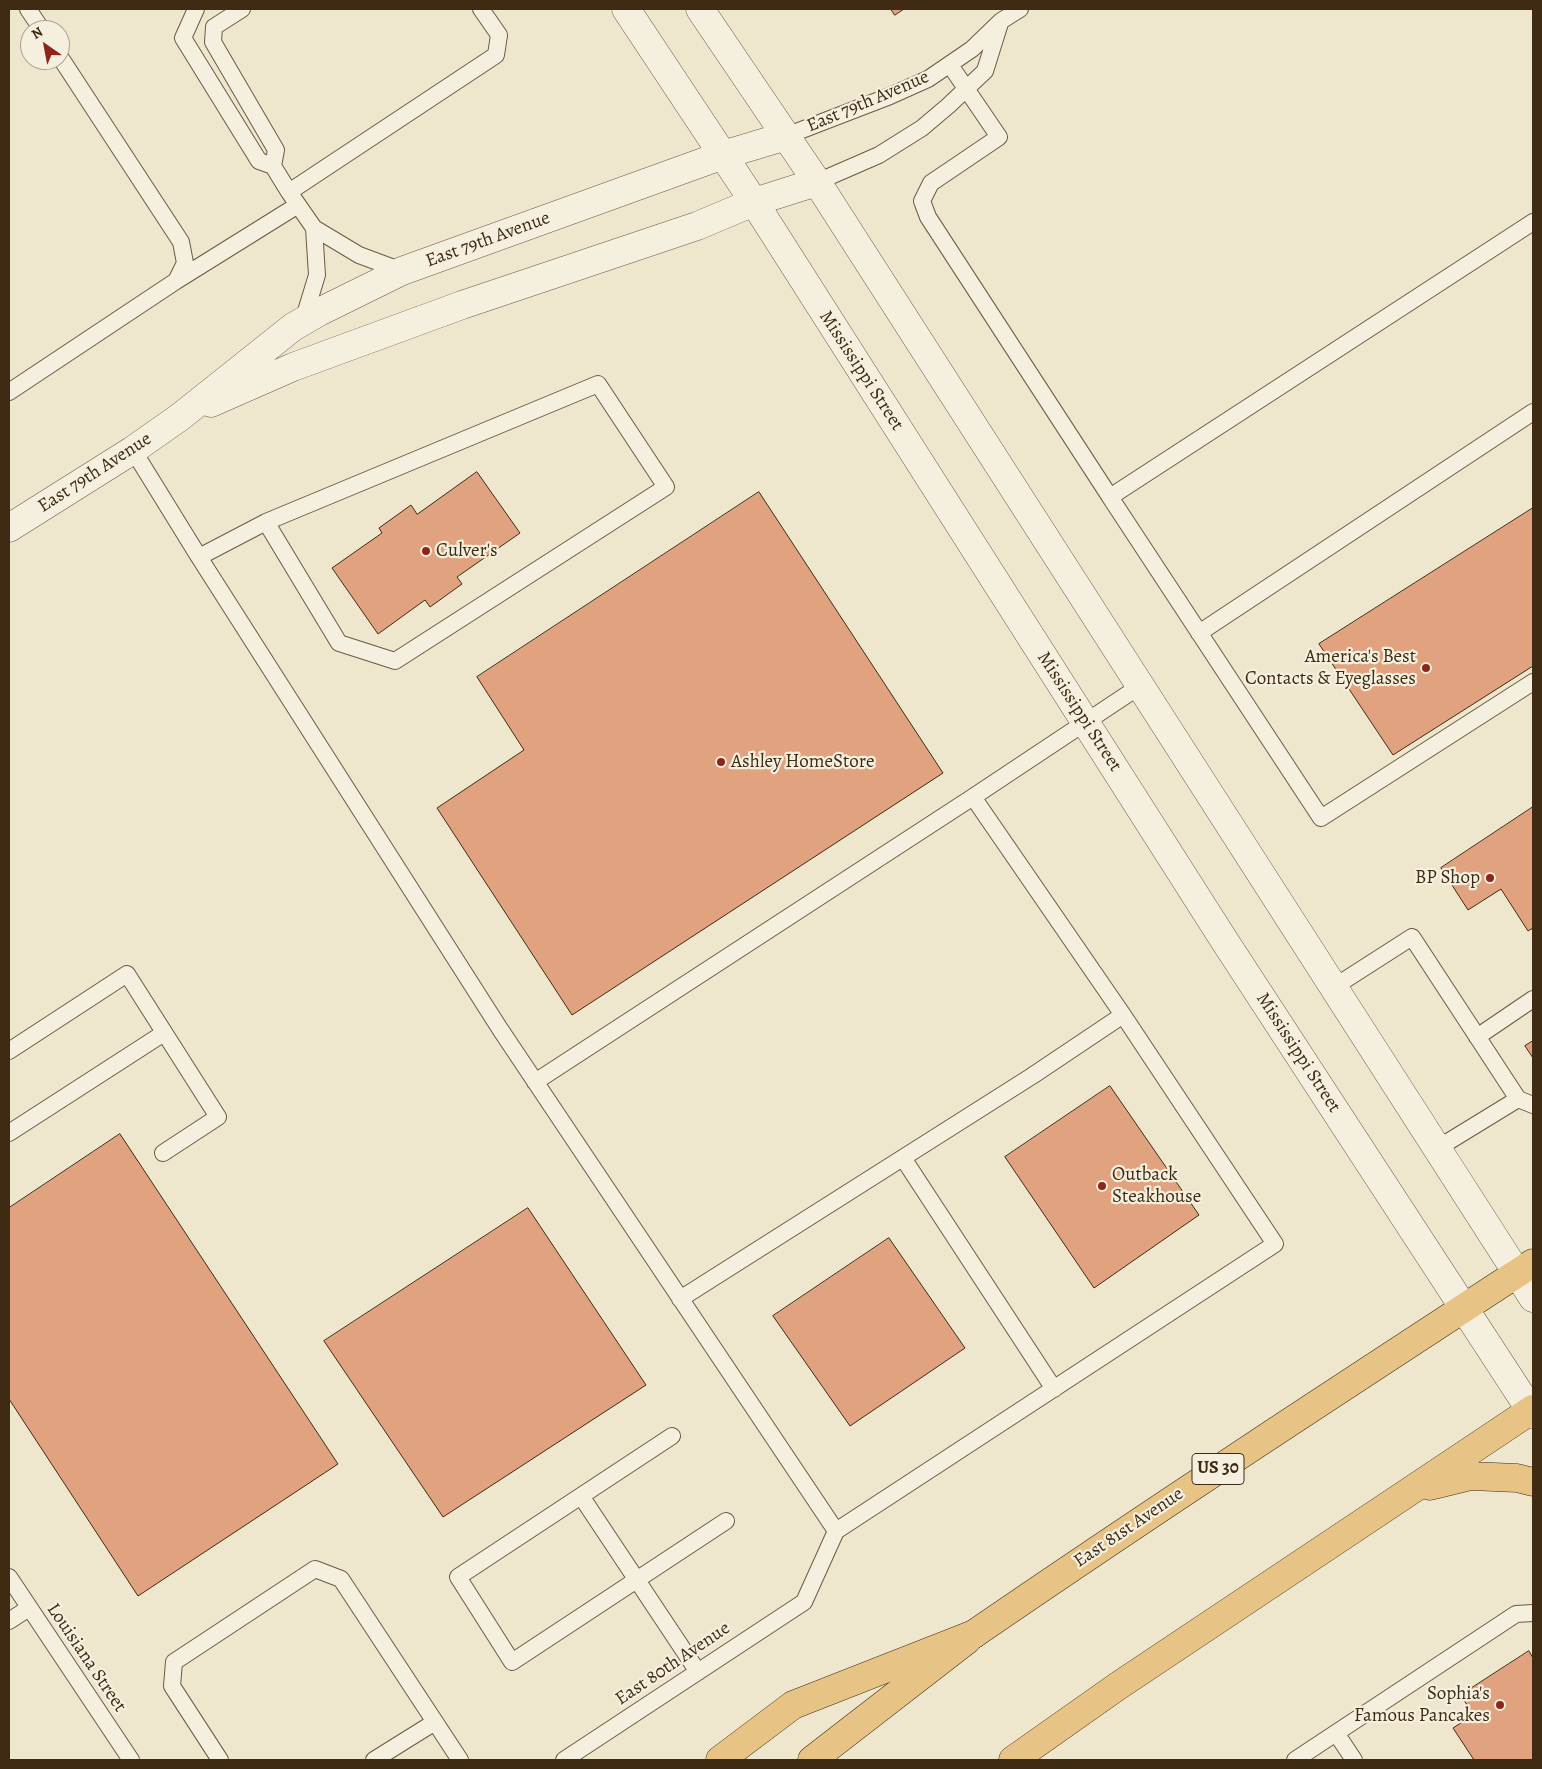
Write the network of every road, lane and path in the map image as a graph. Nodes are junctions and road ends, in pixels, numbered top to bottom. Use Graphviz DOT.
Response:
graph roads {
  1 [pos="28,9"];
  2 [pos="196,9"];
  3 [pos="242,9"];
  4 [pos="481,9"];
  5 [pos="626,9"];
  6 [pos="700,9"];
  7 [pos="1020,9"];
  8 [pos="35,20"];
  9 [pos="1001,21"];
  10 [pos="950,65"];
  11 [pos="69,70"];
  12 [pos="966,89"];
  13 [pos="786,136"];
  14 [pos="723,155"];
  15 [pos="273,166"];
  16 [pos="817,182"];
  17 [pos="294,198"];
  18 [pos="754,202"];
  19 [pos="1533,222"];
  20 [pos="314,228"];
  21 [pos="402,271"];
  22 [pos="176,281"];
  23 [pos="303,321"];
  24 [pos="9,392"];
  25 [pos="1533,412"];
  26 [pos="180,417"];
  27 [pos="133,450"];
  28 [pos="1110,497"];
  29 [pos="266,522"];
  30 [pos="9,528"];
  31 [pos="199,557"];
  32 [pos="1199,633"];
  33 [pos="1533,682"];
  34 [pos="1140,686"];
  35 [pos="1085,722"];
  36 [pos="974,797"];
  37 [pos="1334,987"];
  38 [pos="1533,999"];
  39 [pos="1124,1015"];
  40 [pos="164,1032"];
  41 [pos="1477,1037"];
  42 [pos="9,1051"];
  43 [pos="535,1082"];
  44 [pos="1526,1102"];
  45 [pos="9,1133"];
  46 [pos="1438,1148"];
  47 [pos="163,1152"];
  48 [pos="903,1158"];
  49 [pos="1525,1268"];
  50 [pos="1533,1298"];
  51 [pos="680,1299"];
  52 [pos="1465,1308"];
  53 [pos="1054,1389"];
  54 [pos="1532,1411"];
  55 [pos="672,1436"];
  56 [pos="1533,1482"];
  57 [pos="1412,1490"];
  58 [pos="581,1496"];
  59 [pos="726,1521"];
  60 [pos="836,1531"];
  61 [pos="9,1577"];
  62 [pos="637,1580"];
  63 [pos="30,1608"];
  64 [pos="1533,1614"];
  65 [pos="9,1621"];
  66 [pos="974,1634"];
  67 [pos="698,1672"];
  68 [pos="435,1722"];
  69 [pos="1336,1733"];
  70 [pos="131,1760"];
  71 [pos="220,1760"];
  72 [pos="374,1760"];
  73 [pos="460,1760"];
  74 [pos="564,1760"];
  75 [pos="720,1760"];
  76 [pos="812,1760"];
  77 [pos="1013,1760"];
  78 [pos="1295,1760"];
  79 [pos="1354,1760"];
  1 -- 8 [label="lane"];
  2 -- 15 [label="lane"];
  3 -- 15 [label="lane"];
  4 -- 17 [label="lane"];
  5 -- 14 [label="street, Mississippi Street"];
  6 -- 13 [label="street"];
  7 -- 9 [label="lane"];
  9 -- 10 [label="lane, East 79th Avenue"];
  9 -- 12 [label="lane, East 79th Avenue"];
  10 -- 12 [label="lane"];
  10 -- 13 [label="lane, East 79th Avenue"];
  11 -- 22 [label="lane"];
  12 -- 16 [label="lane, East 79th Avenue"];
  12 -- 28 [label="lane"];
  13 -- 14 [label="street, East 79th Avenue"];
  13 -- 16 [label="street"];
  14 -- 18 [label="street, Mississippi Street"];
  14 -- 21 [label="street, East 79th Avenue"];
  15 -- 17 [label="lane"];
  16 -- 18 [label="street, East 79th Avenue"];
  16 -- 34 [label="street"];
  17 -- 20 [label="lane"];
  17 -- 22 [label="lane"];
  18 -- 26 [label="street, East 79th Avenue"];
  18 -- 35 [label="street, Mississippi Street"];
  19 -- 28 [label="lane"];
  20 -- 21 [label="lane"];
  20 -- 23 [label="lane"];
  21 -- 23 [label="street, East 79th Avenue"];
  22 -- 24 [label="lane"];
  23 -- 26 [label="street, East 79th Avenue"];
  25 -- 32 [label="lane"];
  26 -- 27 [label="street, East 79th Avenue"];
  27 -- 30 [label="street, East 79th Avenue"];
  27 -- 31 [label="lane"];
  28 -- 32 [label="lane"];
  29 -- 29 [label="lane"];
  29 -- 31 [label="lane"];
  31 -- 43 [label="lane"];
  32 -- 33 [label="lane"];
  34 -- 35 [label="lane"];
  34 -- 37 [label="street"];
  35 -- 36 [label="lane"];
  35 -- 52 [label="street, Mississippi Street"];
  36 -- 39 [label="lane"];
  36 -- 43 [label="lane"];
  37 -- 41 [label="lane"];
  37 -- 46 [label="street"];
  38 -- 41 [label="lane"];
  39 -- 48 [label="lane"];
  39 -- 53 [label="lane"];
  40 -- 42 [label="lane"];
  40 -- 45 [label="lane"];
  40 -- 47 [label="lane"];
  41 -- 44 [label="lane"];
  43 -- 51 [label="lane"];
  44 -- 46 [label="lane"];
  46 -- 49 [label="street"];
  48 -- 51 [label="lane"];
  48 -- 53 [label="lane"];
  49 -- 50 [label="street"];
  49 -- 52 [label="main road, East 81st Avenue / US 30"];
  51 -- 60 [label="lane"];
  52 -- 54 [label="street, Mississippi Street"];
  52 -- 66 [label="main road, East 81st Avenue / US 30"];
  53 -- 60 [label="lane"];
  54 -- 57 [label="main road"];
  55 -- 58 [label="lane"];
  56 -- 57 [label="main road"];
  57 -- 77 [label="main road"];
  58 -- 62 [label="lane"];
  58 -- 62 [label="lane"];
  59 -- 62 [label="lane"];
  60 -- 67 [label="lane, East 80th Avenue"];
  61 -- 63 [label="lane, Louisiana Street"];
  62 -- 67 [label="lane"];
  63 -- 65 [label="lane"];
  63 -- 70 [label="lane, Louisiana Street"];
  64 -- 69 [label="lane"];
  66 -- 75 [label="main road"];
  66 -- 76 [label="main road, East 81st Avenue / US 30"];
  67 -- 74 [label="lane, East 80th Avenue"];
  68 -- 71 [label="lane"];
  68 -- 72 [label="lane"];
  68 -- 73 [label="lane"];
  69 -- 78 [label="lane"];
  69 -- 79 [label="lane"];
}
